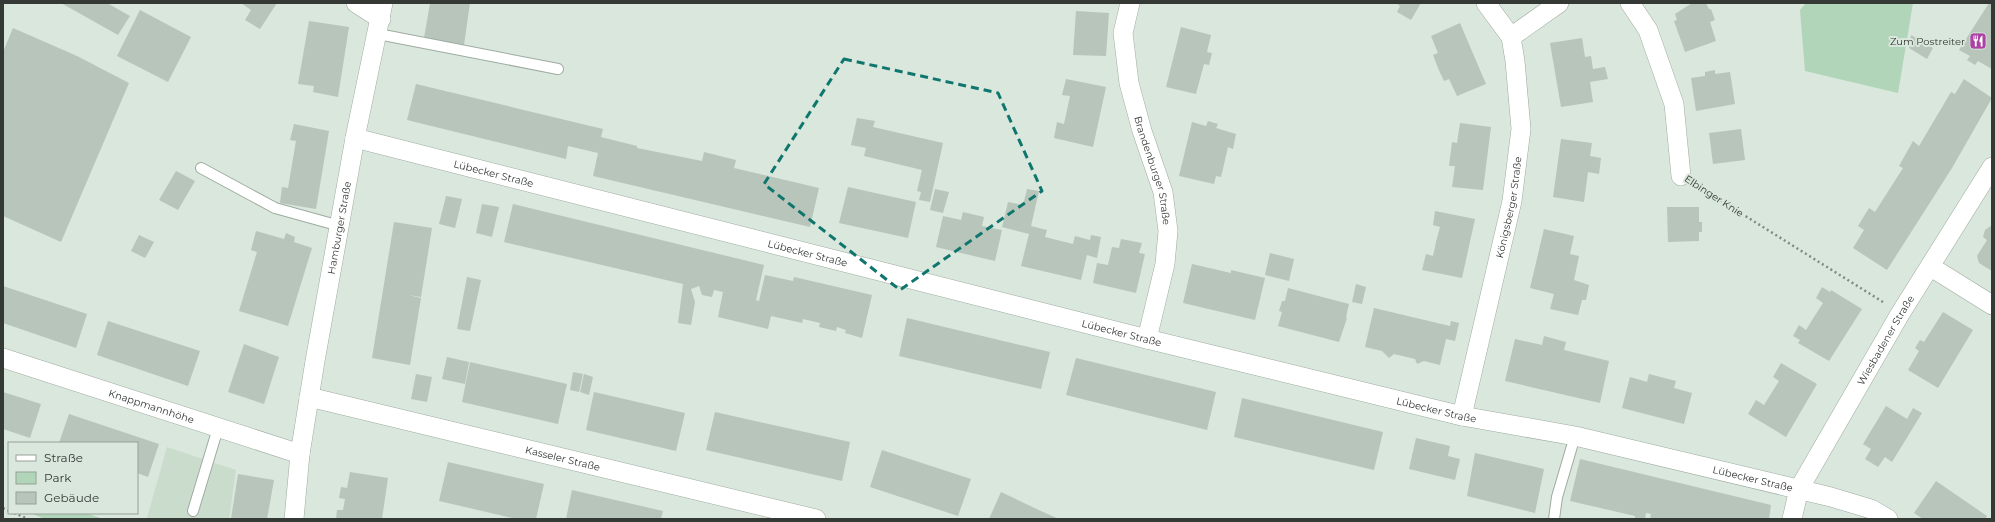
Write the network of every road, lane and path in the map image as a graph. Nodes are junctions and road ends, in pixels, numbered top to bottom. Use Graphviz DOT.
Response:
graph roads {
  1 [pos="356,3"];
  2 [pos="1130,3"];
  3 [pos="1486,3"];
  4 [pos="1559,3"];
  5 [pos="1630,3"];
  6 [pos="381,19"];
  7 [pos="1511,37"];
  8 [pos="558,69"];
  9 [pos="356,138"];
  10 [pos="1992,167"];
  11 [pos="201,168"];
  12 [pos="1681,176"];
  13 [pos="340,226"];
  14 [pos="1931,267"];
  15 [pos="1992,305"];
  16 [pos="1900,314"];
  17 [pos="1147,339"];
  18 [pos="3,358"];
  19 [pos="309,397"];
  20 [pos="1462,416"];
  21 [pos="218,428"];
  22 [pos="1575,436"];
  23 [pos="300,454"];
  24 [pos="1799,489"];
  25 [pos="193,511"];
  26 [pos="16,514"];
  27 [pos="28,519"];
  28 [pos="294,519"];
  29 [pos="816,519"];
  30 [pos="1554,519"];
  31 [pos="1792,519"];
  32 [pos="1888,519"];
  1 -- 6 [label="street"];
  2 -- 17 [label="street, Brandenburger Straße"];
  3 -- 7 [label="street, Königsberger Straße"];
  4 -- 7 [label="street"];
  5 -- 12 [label="street, Elbinger Knie"];
  6 -- 8 [label="lane"];
  6 -- 9 [label="street, Hamburger Straße"];
  7 -- 20 [label="street, Königsberger Straße"];
  9 -- 13 [label="street, Hamburger Straße"];
  9 -- 17 [label="street, Lübecker Straße"];
  10 -- 14 [label="street, Wiesbadener Straße"];
  11 -- 13 [label="lane"];
  12 -- 16 [label="path, Elbinger Knie"];
  13 -- 19 [label="street, Hamburger Straße"];
  14 -- 15 [label="street"];
  14 -- 16 [label="street, Wiesbadener Straße"];
  16 -- 24 [label="street, Wiesbadener Straße"];
  17 -- 20 [label="street, Lübecker Straße"];
  18 -- 21 [label="street, Knappmannhöhe"];
  19 -- 23 [label="street, Hamburger Straße"];
  19 -- 29 [label="street, Kasseler Straße"];
  20 -- 22 [label="street, Lübecker Straße"];
  21 -- 23 [label="street, Knappmannhöhe"];
  21 -- 25 [label="lane"];
  22 -- 24 [label="street, Lübecker Straße"];
  22 -- 30 [label="lane"];
  23 -- 28 [label="street, Hamburger Straße"];
  24 -- 31 [label="street, Wiesbadener Straße"];
  24 -- 32 [label="street, Lübecker Straße"];
  26 -- 27 [label="path"];
}
